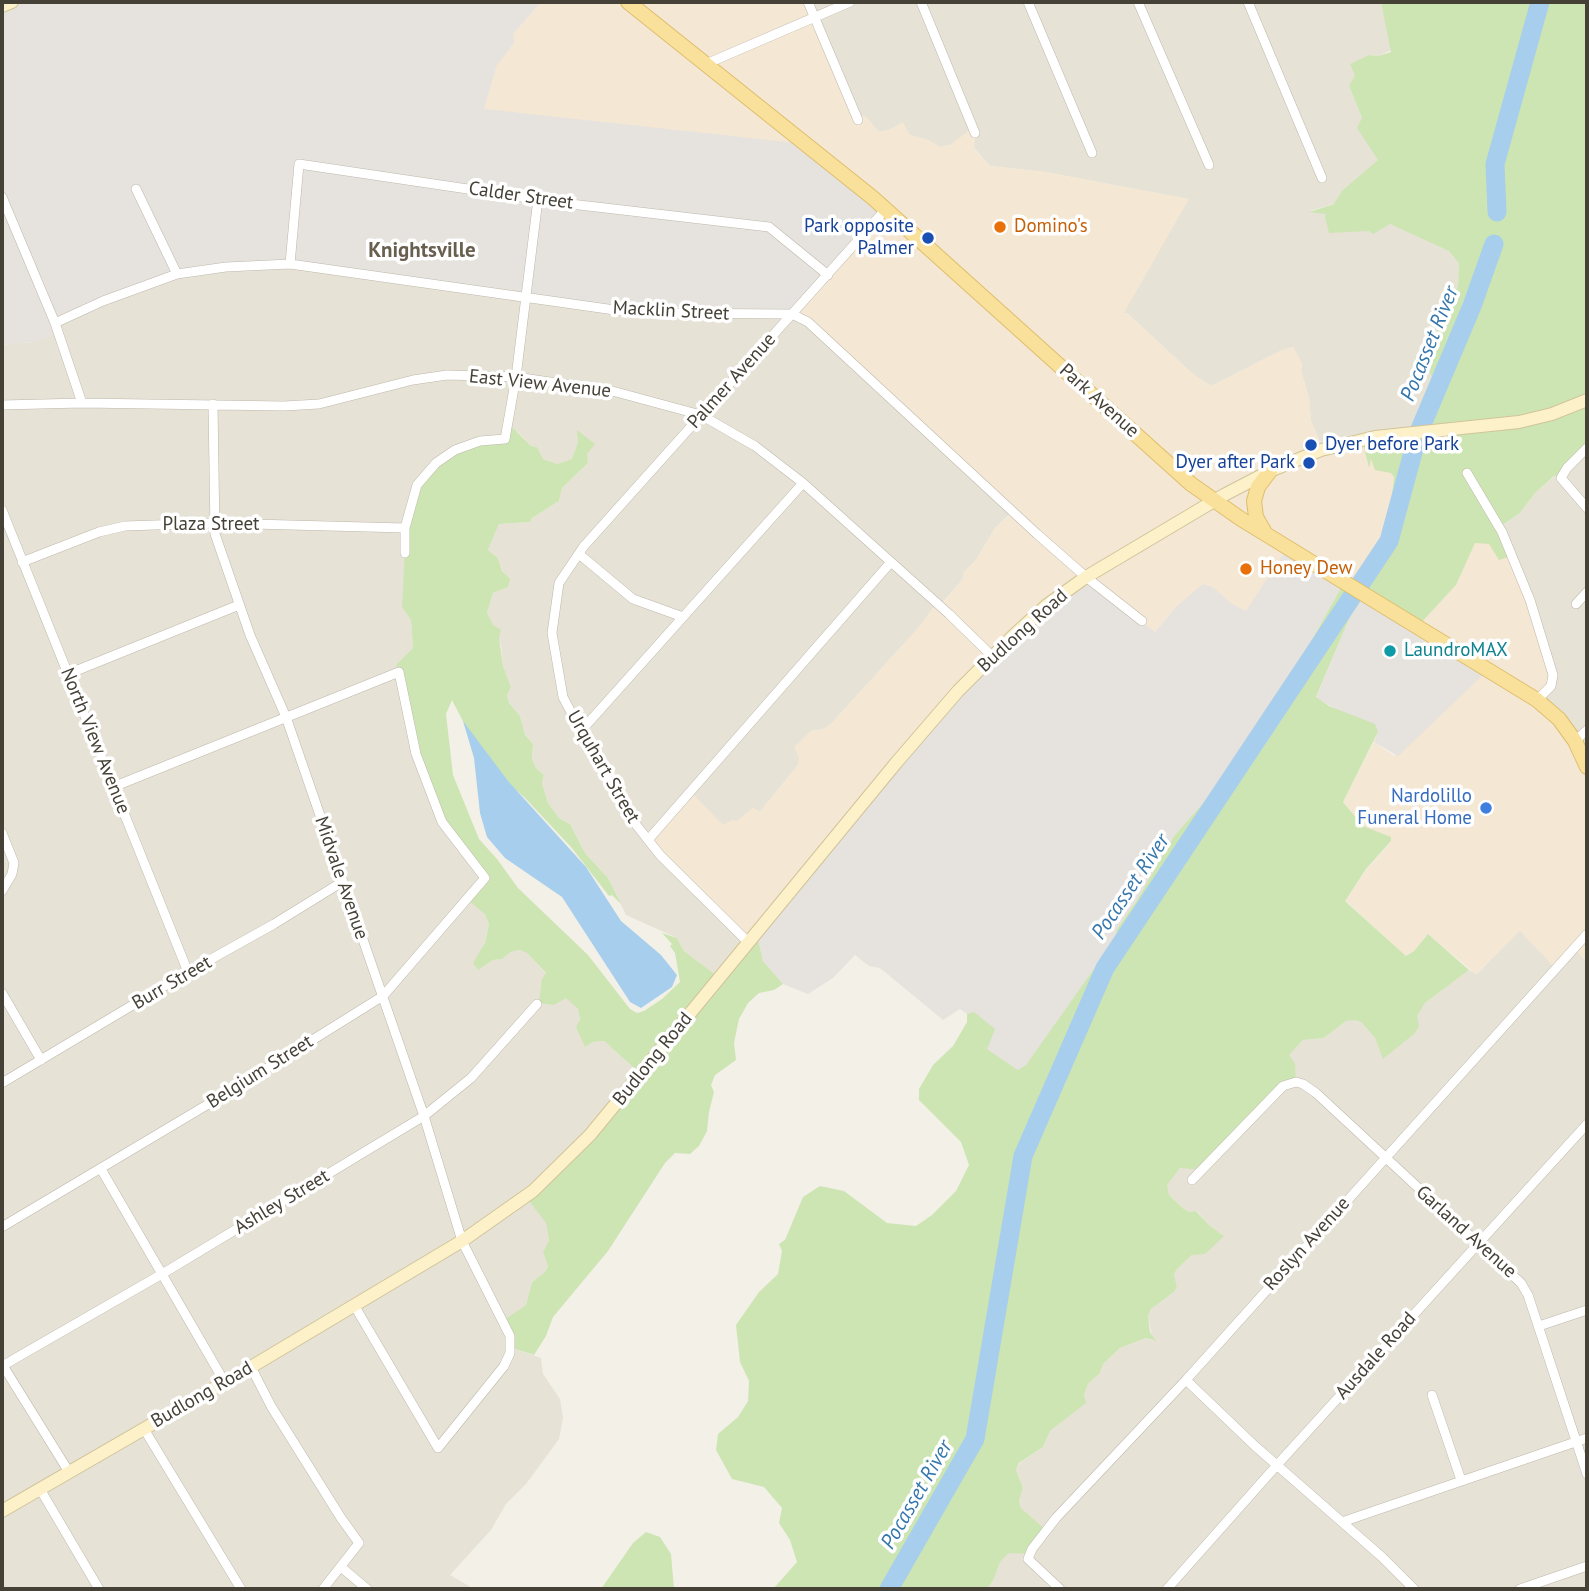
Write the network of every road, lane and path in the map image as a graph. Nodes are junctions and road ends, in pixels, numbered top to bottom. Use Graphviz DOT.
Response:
graph roads {
  1 [pos="12,2"];
  2 [pos="628,2"];
  3 [pos="808,2"];
  4 [pos="850,2"];
  5 [pos="921,2"];
  6 [pos="1028,2"];
  7 [pos="1138,2"];
  8 [pos="1248,2"];
  9 [pos="2,6"];
  10 [pos="814,17"];
  11 [pos="706,64"];
  12 [pos="858,120"];
  13 [pos="975,134"];
  14 [pos="1092,153"];
  15 [pos="1209,166"];
  16 [pos="1322,178"];
  17 [pos="136,188"];
  18 [pos="2,197"];
  19 [pos="538,199"];
  20 [pos="886,209"];
  21 [pos="290,264"];
  22 [pos="177,274"];
  23 [pos="828,275"];
  24 [pos="525,296"];
  25 [pos="792,314"];
  26 [pos="55,323"];
  27 [pos="516,377"];
  28 [pos="1587,400"];
  29 [pos="82,403"];
  30 [pos="213,404"];
  31 [pos="2,405"];
  32 [pos="701,415"];
  33 [pos="1587,448"];
  34 [pos="1270,471"];
  35 [pos="1466,473"];
  36 [pos="803,483"];
  37 [pos="1213,501"];
  38 [pos="1587,508"];
  39 [pos="2,510"];
  40 [pos="214,523"];
  41 [pos="405,528"];
  42 [pos="1265,534"];
  43 [pos="405,553"];
  44 [pos="579,554"];
  45 [pos="22,562"];
  46 [pos="891,562"];
  47 [pos="1086,577"];
  48 [pos="1587,592"];
  49 [pos="1576,604"];
  50 [pos="239,605"];
  51 [pos="683,617"];
  52 [pos="1142,621"];
  53 [pos="992,656"];
  54 [pos="68,674"];
  55 [pos="1537,700"];
  56 [pos="286,717"];
  57 [pos="1587,730"];
  58 [pos="581,731"];
  59 [pos="1575,741"];
  60 [pos="1587,767"];
  61 [pos="113,787"];
  62 [pos="2,833"];
  63 [pos="648,840"];
  64 [pos="342,882"];
  65 [pos="2,891"];
  66 [pos="1587,934"];
  67 [pos="749,943"];
  68 [pos="188,972"];
  69 [pos="2,993"];
  70 [pos="383,996"];
  71 [pos="537,1004"];
  72 [pos="41,1060"];
  73 [pos="2,1083"];
  74 [pos="424,1116"];
  75 [pos="1587,1124"];
  76 [pos="1385,1158"];
  77 [pos="101,1169"];
  78 [pos="1192,1180"];
  79 [pos="2,1227"];
  80 [pos="462,1241"];
  81 [pos="1478,1244"];
  82 [pos="162,1274"];
  83 [pos="354,1305"];
  84 [pos="1587,1310"];
  85 [pos="1539,1326"];
  86 [pos="2,1365"];
  87 [pos="251,1367"];
  88 [pos="1186,1380"];
  89 [pos="225,1381"];
  90 [pos="1432,1395"];
  91 [pos="144,1429"];
  92 [pos="1587,1438"];
  93 [pos="1576,1441"];
  94 [pos="1277,1465"];
  95 [pos="69,1472"];
  96 [pos="1587,1474"];
  97 [pos="1461,1480"];
  98 [pos="40,1489"];
  99 [pos="2,1511"];
  100 [pos="1342,1521"];
  101 [pos="1587,1566"];
  102 [pos="341,1567"];
  103 [pos="1410,1588"];
  104 [pos="99,1589"];
  105 [pos="241,1589"];
  106 [pos="323,1589"];
  107 [pos="367,1589"];
  108 [pos="1060,1589"];
  109 [pos="1167,1589"];
  110 [pos="1520,1589"];
  1 -- 9 [label="main road"];
  2 -- 11 [label="main road, Park Avenue"];
  3 -- 10 [label="street"];
  4 -- 10 [label="street"];
  5 -- 13 [label="street"];
  6 -- 14 [label="street"];
  7 -- 15 [label="street"];
  8 -- 16 [label="street"];
  10 -- 11 [label="street"];
  10 -- 12 [label="street"];
  11 -- 20 [label="main road, Park Avenue"];
  17 -- 22 [label="street"];
  18 -- 26 [label="street"];
  19 -- 21 [label="street, Calder Street"];
  19 -- 23 [label="street, Calder Street"];
  19 -- 24 [label="street"];
  20 -- 23 [label="street, Palmer Avenue"];
  20 -- 37 [label="main road, Park Avenue"];
  21 -- 22 [label="street, Macklin Street"];
  21 -- 24 [label="street, Macklin Street"];
  22 -- 26 [label="street, Macklin Street"];
  23 -- 25 [label="street, Palmer Avenue"];
  24 -- 25 [label="street, Macklin Street"];
  24 -- 27 [label="street"];
  25 -- 32 [label="street, Palmer Avenue"];
  25 -- 47 [label="street"];
  26 -- 29 [label="street"];
  27 -- 30 [label="street, East View Avenue"];
  27 -- 32 [label="street, East View Avenue"];
  27 -- 41 [label="street"];
  28 -- 34 [label="main road, Budlong Road"];
  29 -- 30 [label="street, East View Avenue"];
  29 -- 31 [label="street, East View Avenue"];
  30 -- 40 [label="street, Midvale Avenue"];
  32 -- 36 [label="street, East View Avenue"];
  32 -- 44 [label="street, Palmer Avenue"];
  33 -- 38 [label="street"];
  34 -- 37 [label="main road, Budlong Road"];
  34 -- 42 [label="main road"];
  35 -- 55 [label="street"];
  36 -- 46 [label="street, East View Avenue"];
  36 -- 51 [label="street"];
  37 -- 42 [label="main road, Park Avenue"];
  37 -- 47 [label="main road, Budlong Road"];
  39 -- 45 [label="street, North View Avenue"];
  40 -- 41 [label="street, Plaza Street"];
  40 -- 45 [label="street, Plaza Street"];
  40 -- 50 [label="street, Midvale Avenue"];
  41 -- 43 [label="street"];
  42 -- 55 [label="main road, Park Avenue"];
  44 -- 51 [label="street"];
  44 -- 58 [label="street, Urquhart Street"];
  45 -- 54 [label="street, North View Avenue"];
  46 -- 53 [label="street, East View Avenue"];
  46 -- 63 [label="street"];
  47 -- 52 [label="street"];
  47 -- 53 [label="main road, Budlong Road"];
  48 -- 49 [label="street"];
  50 -- 54 [label="street"];
  50 -- 56 [label="street, Midvale Avenue"];
  51 -- 58 [label="street"];
  53 -- 67 [label="main road, Budlong Road"];
  54 -- 61 [label="street, North View Avenue"];
  55 -- 59 [label="main road, Park Avenue"];
  56 -- 61 [label="street"];
  56 -- 64 [label="street, Midvale Avenue"];
  56 -- 70 [label="street, Belgium Street"];
  57 -- 59 [label="street"];
  58 -- 63 [label="street, Urquhart Street"];
  59 -- 60 [label="main road, Park Avenue"];
  61 -- 68 [label="street, North View Avenue"];
  62 -- 65 [label="street"];
  63 -- 67 [label="street, Urquhart Street"];
  64 -- 68 [label="street, Burr Street"];
  64 -- 70 [label="street, Midvale Avenue"];
  66 -- 76 [label="street, Roslyn Avenue"];
  67 -- 80 [label="main road, Budlong Road"];
  68 -- 72 [label="street, Burr Street"];
  69 -- 72 [label="street"];
  70 -- 74 [label="street, Midvale Avenue"];
  70 -- 77 [label="street, Belgium Street"];
  71 -- 74 [label="street, Ashley Street"];
  72 -- 73 [label="street, Burr Street"];
  74 -- 80 [label="street, Midvale Avenue"];
  74 -- 82 [label="street, Ashley Street"];
  75 -- 81 [label="street, Ausdale Road"];
  76 -- 78 [label="street, Garland Avenue"];
  76 -- 81 [label="street, Garland Avenue"];
  76 -- 88 [label="street, Roslyn Avenue"];
  77 -- 79 [label="street, Belgium Street"];
  77 -- 82 [label="street"];
  80 -- 83 [label="main road, Budlong Road"];
  80 -- 83 [label="street, Midvale Avenue"];
  81 -- 85 [label="street, Garland Avenue"];
  81 -- 94 [label="street, Ausdale Road"];
  82 -- 86 [label="street, Ashley Street"];
  82 -- 89 [label="street"];
  83 -- 87 [label="main road, Budlong Road"];
  84 -- 85 [label="street"];
  85 -- 93 [label="street, Garland Avenue"];
  86 -- 95 [label="street"];
  87 -- 89 [label="main road, Budlong Road"];
  87 -- 102 [label="street"];
  88 -- 94 [label="street"];
  88 -- 108 [label="street, Roslyn Avenue"];
  89 -- 91 [label="main road, Budlong Road"];
  90 -- 97 [label="street"];
  91 -- 95 [label="main road, Budlong Road"];
  91 -- 105 [label="street"];
  92 -- 93 [label="street"];
  93 -- 96 [label="street, Garland Avenue"];
  93 -- 97 [label="street"];
  94 -- 100 [label="street"];
  94 -- 109 [label="street, Ausdale Road"];
  95 -- 98 [label="main road, Budlong Road"];
  97 -- 100 [label="street"];
  98 -- 99 [label="main road, Budlong Road"];
  98 -- 104 [label="street"];
  100 -- 103 [label="street"];
  101 -- 110 [label="street"];
  102 -- 106 [label="street"];
  102 -- 107 [label="street"];
}
